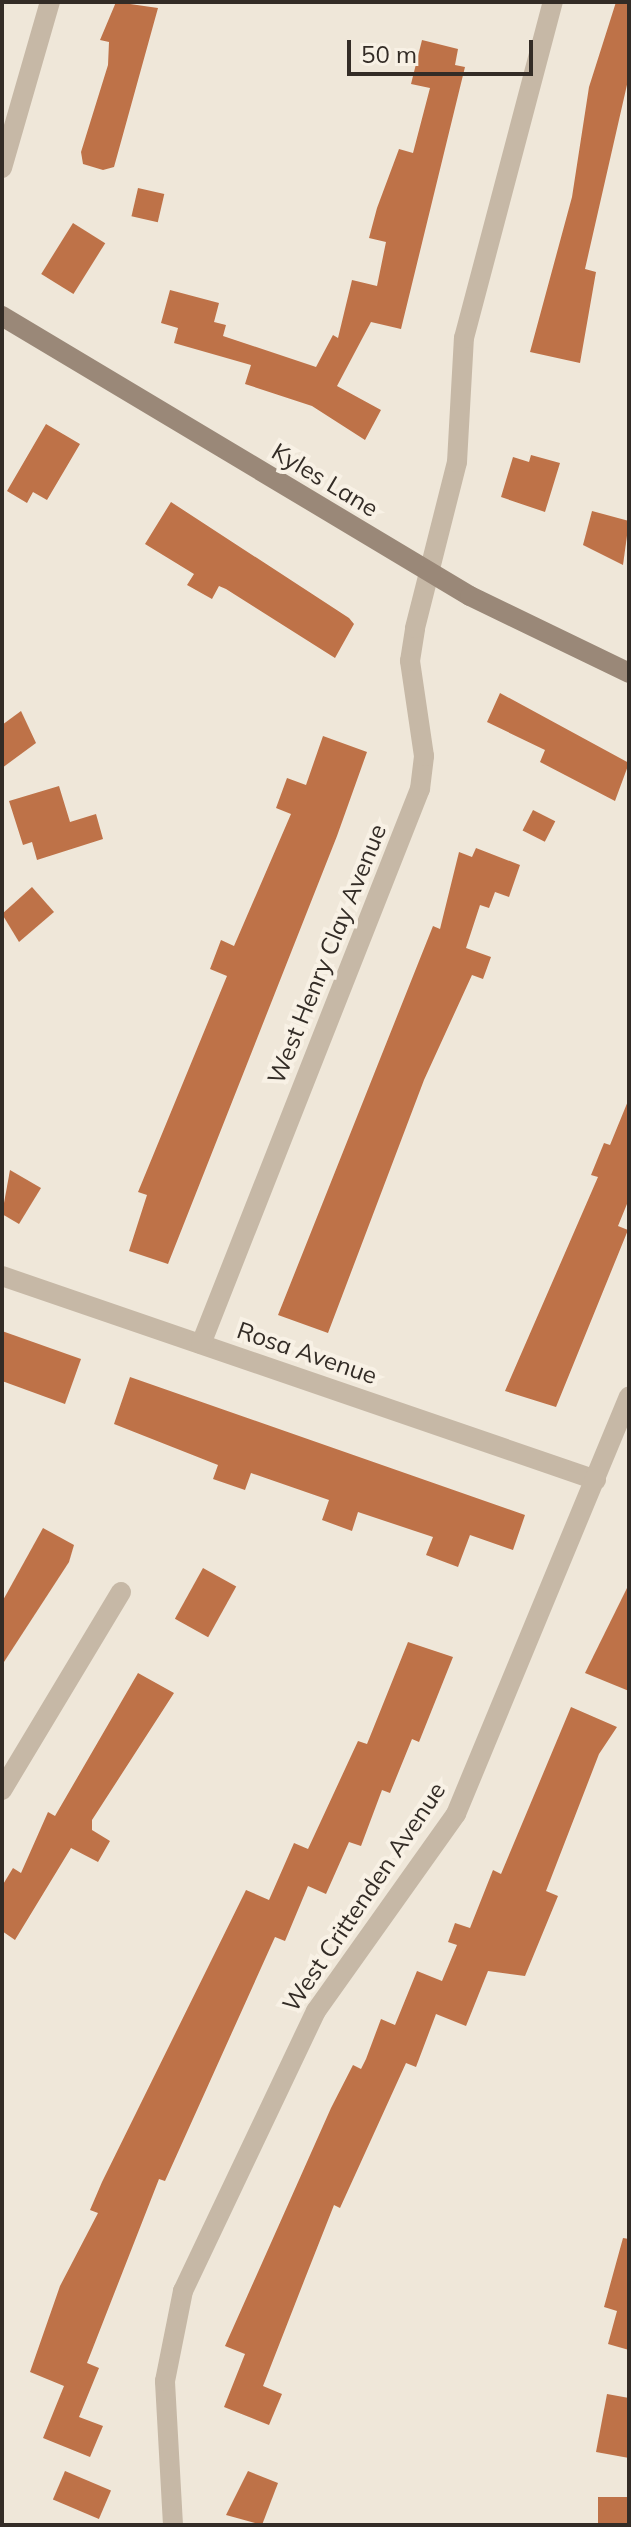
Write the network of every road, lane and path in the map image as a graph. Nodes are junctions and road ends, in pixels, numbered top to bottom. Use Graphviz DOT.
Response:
graph roads {
  1 [pos="50,2"];
  2 [pos="553,2"];
  3 [pos="2,168"];
  4 [pos="2,316"];
  5 [pos="428,570"];
  6 [pos="629,673"];
  7 [pos="2,1276"];
  8 [pos="201,1344"];
  9 [pos="629,1396"];
  10 [pos="596,1480"];
  11 [pos="121,1592"];
  12 [pos="2,1790"];
  13 [pos="173,2525"];
  1 -- 3 [label="street"];
  2 -- 5 [label="street, West Henry Clay Avenue"];
  4 -- 5 [label="main road, Kyles Lane"];
  5 -- 6 [label="main road, Kyles Lane"];
  5 -- 8 [label="street, West Henry Clay Avenue"];
  7 -- 8 [label="street, Rosa Avenue"];
  8 -- 10 [label="street, Rosa Avenue"];
  9 -- 10 [label="street, West Crittenden Avenue"];
  10 -- 13 [label="street, West Crittenden Avenue"];
  11 -- 12 [label="street"];
}
